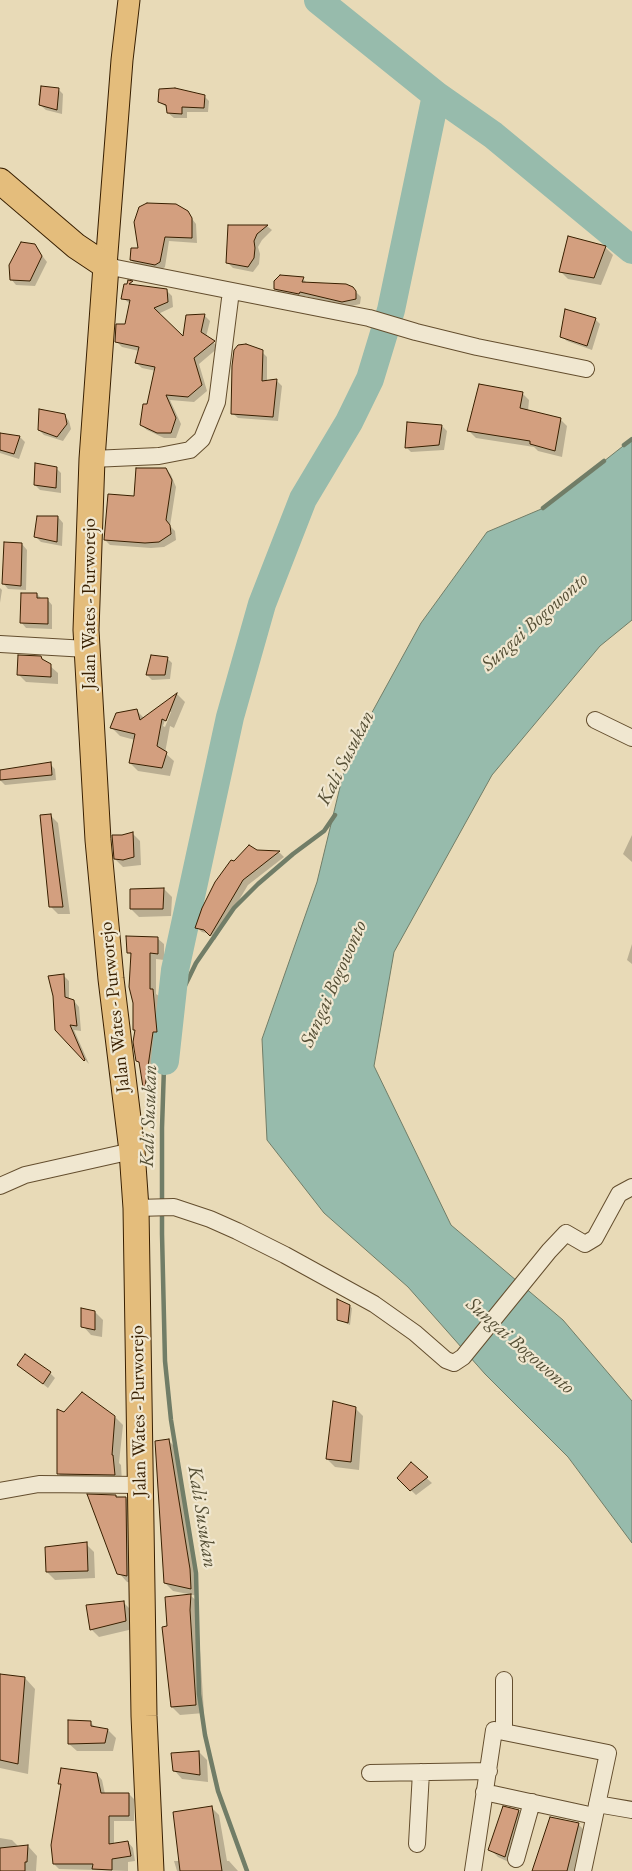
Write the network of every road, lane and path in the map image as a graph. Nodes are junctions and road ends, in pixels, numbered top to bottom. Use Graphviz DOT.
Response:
graph roads {
  1 [pos="129,0"];
  2 [pos="0,180"];
  3 [pos="106,266"];
  4 [pos="232,292"];
  5 [pos="586,369"];
  6 [pos="92,459"];
  7 [pos="0,644"];
  8 [pos="87,649"];
  9 [pos="595,720"];
  10 [pos="632,738"];
  11 [pos="132,1151"];
  12 [pos="0,1186"];
  13 [pos="632,1187"];
  14 [pos="142,1208"];
  15 [pos="140,1485"];
  16 [pos="0,1491"];
  17 [pos="504,1680"];
  18 [pos="504,1732"];
  19 [pos="489,1771"];
  20 [pos="421,1772"];
  21 [pos="370,1773"];
  22 [pos="484,1792"];
  23 [pos="532,1802"];
  24 [pos="596,1810"];
  25 [pos="632,1810"];
  26 [pos="417,1844"];
  27 [pos="516,1859"];
  28 [pos="151,1871"];
  29 [pos="473,1871"];
  30 [pos="583,1871"];
  1 -- 3 [label="main road"];
  2 -- 3 [label="highway"];
  3 -- 4 [label="street"];
  3 -- 6 [label="highway, Jalan Wates - Purworejo"];
  4 -- 5 [label="street"];
  4 -- 6 [label="street"];
  6 -- 8 [label="highway, Jalan Wates - Purworejo"];
  7 -- 8 [label="street"];
  8 -- 11 [label="highway, Jalan Wates - Purworejo"];
  9 -- 10 [label="street"];
  11 -- 12 [label="street"];
  11 -- 14 [label="highway, Jalan Wates - Purworejo"];
  13 -- 14 [label="street"];
  14 -- 15 [label="highway, Jalan Wates - Purworejo"];
  15 -- 16 [label="street"];
  15 -- 28 [label="highway, Jalan Wates - Purworejo"];
  17 -- 18 [label="street"];
  18 -- 19 [label="street"];
  18 -- 24 [label="street"];
  19 -- 20 [label="street"];
  19 -- 22 [label="street"];
  20 -- 21 [label="street"];
  20 -- 26 [label="street"];
  22 -- 23 [label="street"];
  22 -- 29 [label="street"];
  23 -- 24 [label="street"];
  23 -- 27 [label="street"];
  24 -- 25 [label="street"];
  24 -- 30 [label="street"];
}
